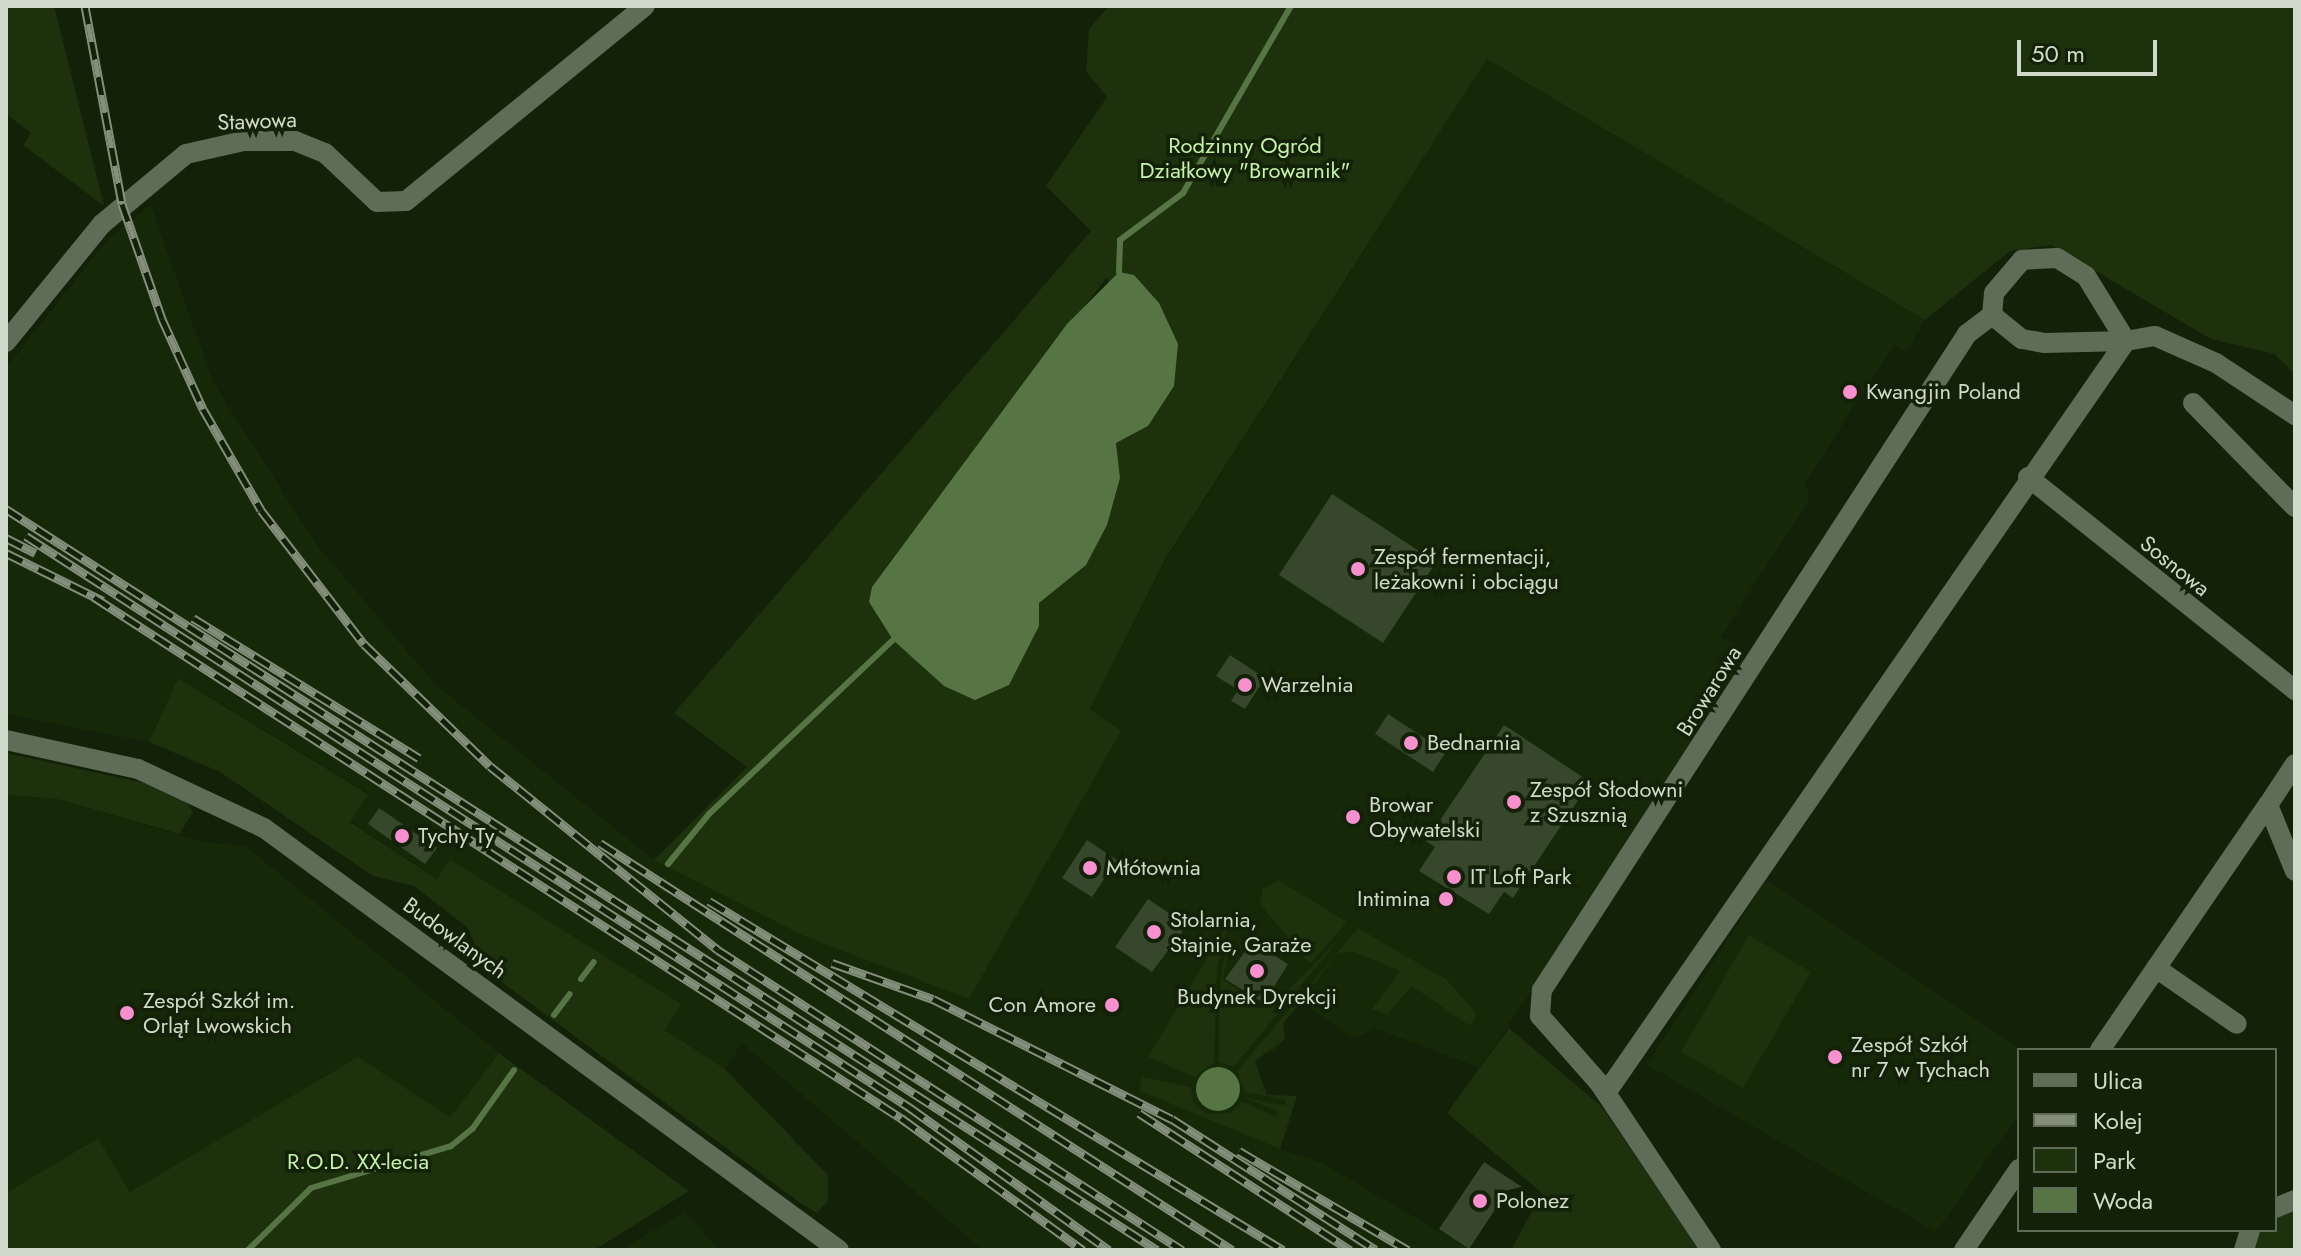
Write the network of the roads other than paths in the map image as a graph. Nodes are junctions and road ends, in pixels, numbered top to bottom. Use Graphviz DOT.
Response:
graph roads {
  1 [pos="645,6"];
  2 [pos="1992,315"];
  3 [pos="2126,341"];
  4 [pos="6,342"];
  5 [pos="2193,403"];
  6 [pos="2295,415"];
  7 [pos="2028,477"];
  8 [pos="2295,507"];
  9 [pos="2295,690"];
  10 [pos="6,740"];
  11 [pos="2295,764"];
  12 [pos="2268,805"];
  13 [pos="2295,871"];
  14 [pos="2156,968"];
  15 [pos="2237,1024"];
  16 [pos="2101,1048"];
  17 [pos="1606,1093"];
  18 [pos="2017,1172"];
  19 [pos="839,1250"];
  20 [pos="1711,1250"];
  21 [pos="1964,1250"];
  1 -- 4 [label="street, Stawowa"];
  2 -- 3 [label="street"];
  2 -- 3 [label="street"];
  2 -- 17 [label="street, Browarowa"];
  3 -- 6 [label="street"];
  3 -- 7 [label="street"];
  5 -- 8 [label="street"];
  7 -- 9 [label="street, Sosnowa"];
  7 -- 17 [label="street"];
  10 -- 19 [label="street, Budowlanych"];
  11 -- 12 [label="street"];
  12 -- 13 [label="street"];
  12 -- 14 [label="street"];
  14 -- 15 [label="street"];
  14 -- 16 [label="street"];
  17 -- 20 [label="street, Browarowa"];
  18 -- 21 [label="street"];
}
